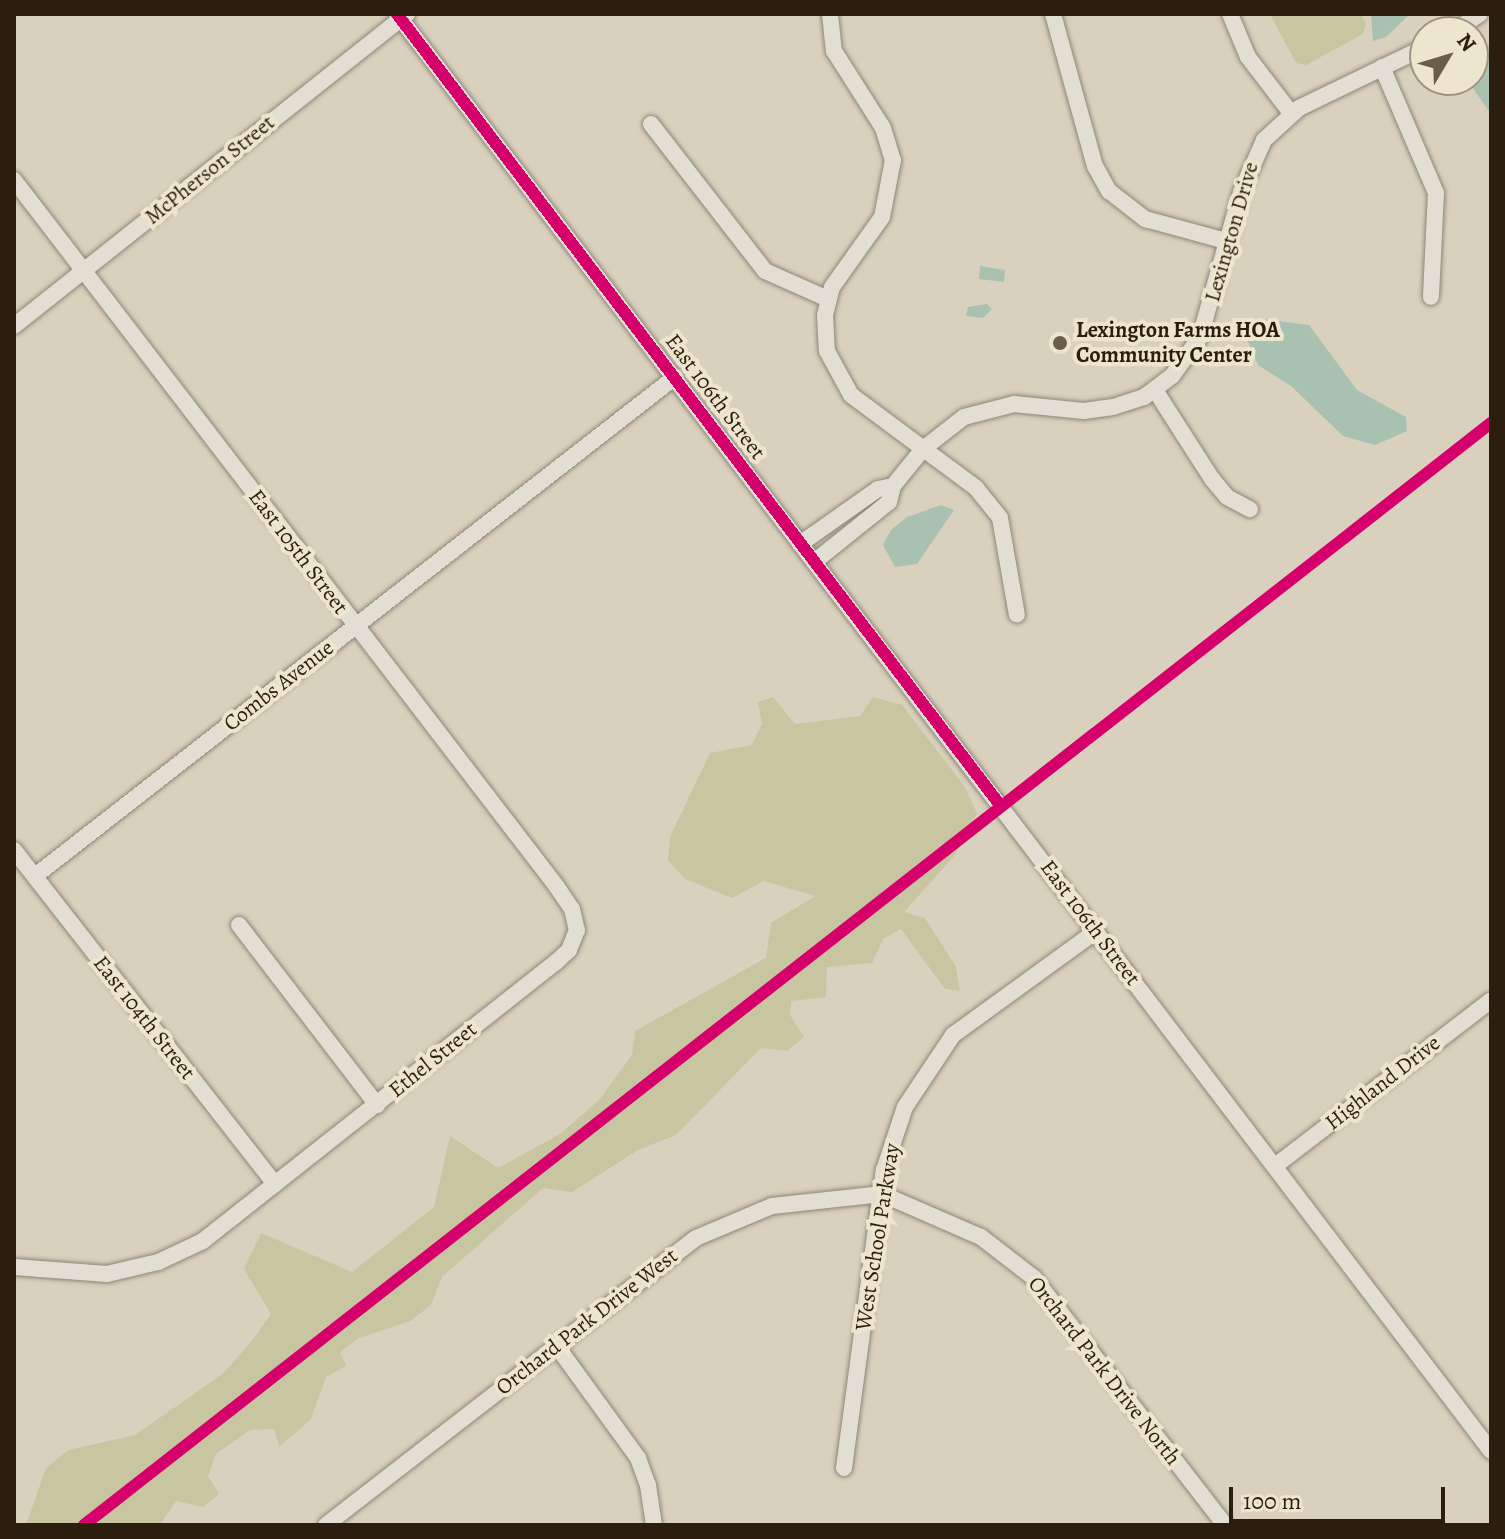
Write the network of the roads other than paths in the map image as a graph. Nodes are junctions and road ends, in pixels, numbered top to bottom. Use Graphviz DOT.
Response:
graph roads {
  1 [pos="830,14"];
  2 [pos="1053,14"];
  3 [pos="1230,14"];
  4 [pos="402,16"];
  5 [pos="1409,54"];
  6 [pos="1382,67"];
  7 [pos="1291,113"];
  8 [pos="651,124"];
  9 [pos="14,180"];
  10 [pos="1226,241"];
  11 [pos="84,271"];
  12 [pos="1431,297"];
  13 [pos="828,299"];
  14 [pos="14,326"];
  15 [pos="675,377"];
  16 [pos="1155,390"];
  17 [pos="923,449"];
  18 [pos="893,486"];
  19 [pos="1250,509"];
  20 [pos="800,544"];
  21 [pos="814,562"];
  22 [pos="1017,615"];
  23 [pos="355,627"];
  24 [pos="14,850"];
  25 [pos="35,876"];
  26 [pos="239,925"];
  27 [pos="576,926"];
  28 [pos="1096,931"];
  29 [pos="1491,1000"];
  30 [pos="377,1105"];
  31 [pos="1275,1166"];
  32 [pos="275,1184"];
  33 [pos="882,1194"];
  34 [pos="14,1267"];
  35 [pos="556,1345"];
  36 [pos="1491,1451"];
  37 [pos="844,1468"];
  38 [pos="326,1525"];
  39 [pos="654,1525"];
  40 [pos="1225,1525"];
  1 -- 13 [label="street"];
  2 -- 10 [label="street"];
  3 -- 7 [label="street"];
  4 -- 11 [label="street, McPherson Street"];
  4 -- 15 [label="street, East 106th Street"];
  5 -- 6 [label="street, Lexington Drive"];
  6 -- 7 [label="street, Lexington Drive"];
  6 -- 12 [label="street"];
  7 -- 10 [label="street, Lexington Drive"];
  8 -- 13 [label="street"];
  9 -- 11 [label="street, East 105th Street"];
  10 -- 16 [label="street, Lexington Drive"];
  11 -- 14 [label="street, McPherson Street"];
  11 -- 23 [label="street, East 105th Street"];
  13 -- 17 [label="street"];
  15 -- 20 [label="street, East 106th Street"];
  15 -- 23 [label="street, Combs Avenue"];
  16 -- 17 [label="street, Lexington Drive"];
  16 -- 19 [label="street"];
  17 -- 18 [label="street, Lexington Drive"];
  17 -- 22 [label="street"];
  18 -- 20 [label="street, Lexington Drive"];
  18 -- 21 [label="street, Lexington Drive"];
  20 -- 21 [label="street, East 106th Street"];
  21 -- 28 [label="street, East 106th Street"];
  23 -- 25 [label="street, Combs Avenue"];
  23 -- 27 [label="street, East 105th Street"];
  24 -- 25 [label="street, East 104th Street"];
  25 -- 32 [label="street, East 104th Street"];
  26 -- 30 [label="street"];
  27 -- 30 [label="street, Ethel Street"];
  28 -- 31 [label="street, East 106th Street"];
  28 -- 33 [label="street, West School Parkway"];
  29 -- 31 [label="street, Highland Drive"];
  30 -- 32 [label="street, Ethel Street"];
  31 -- 36 [label="street, East 106th Street"];
  32 -- 34 [label="street, Ethel Street"];
  33 -- 35 [label="street, Orchard Park Drive West"];
  33 -- 37 [label="street, West School Parkway"];
  33 -- 40 [label="street, Orchard Park Drive North"];
  35 -- 38 [label="street, Orchard Park Drive West"];
  35 -- 39 [label="street"];
}
